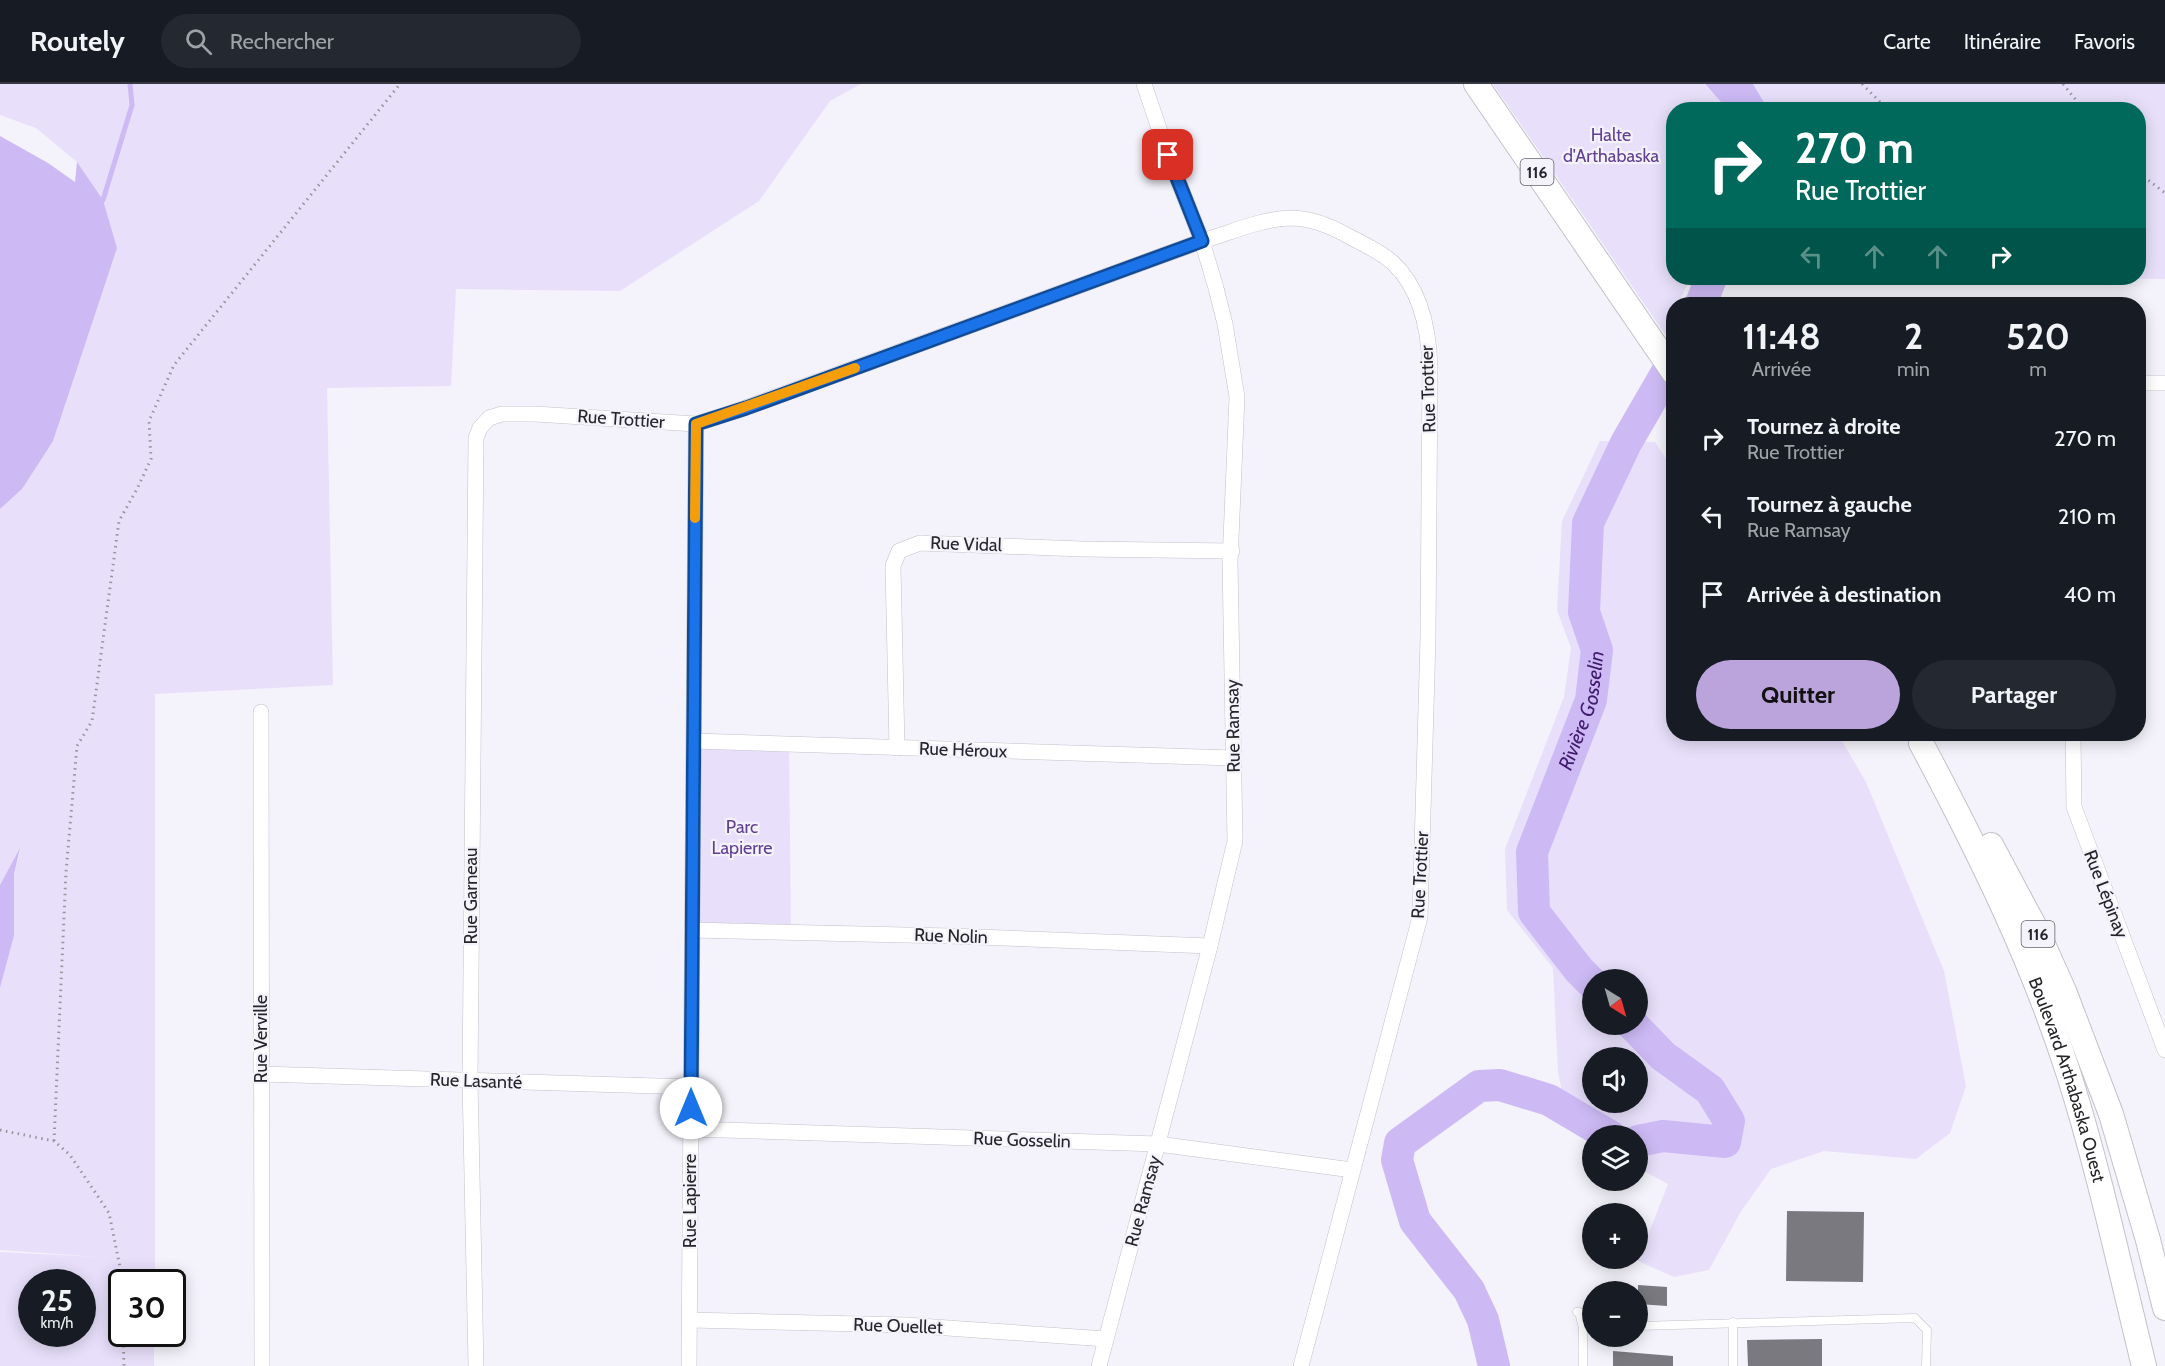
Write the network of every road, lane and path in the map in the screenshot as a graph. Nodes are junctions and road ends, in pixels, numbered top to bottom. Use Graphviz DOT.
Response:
graph roads {
  1 [pos="400,84"];
  2 [pos="1144,84"];
  3 [pos="1476,84"];
  4 [pos="1862,84"];
  5 [pos="2063,84"];
  6 [pos="1880,102"];
  7 [pos="2078,102"];
  8 [pos="2146,180"];
  9 [pos="2165,193"];
  10 [pos="1202,241"];
  11 [pos="1666,361"];
  12 [pos="2146,383"];
  13 [pos="2165,383"];
  14 [pos="696,424"];
  15 [pos="480,428"];
  16 [pos="1232,551"];
  17 [pos="261,712"];
  18 [pos="694,741"];
  19 [pos="1920,741"];
  20 [pos="1920,741"];
  21 [pos="2073,741"];
  22 [pos="897,748"];
  23 [pos="1233,758"];
  24 [pos="692,930"];
  25 [pos="1210,946"];
  26 [pos="2165,1050"];
  27 [pos="261,1074"];
  28 [pos="470,1080"];
  29 [pos="691,1087"];
  30 [pos="691,1129"];
  31 [pos="0,1130"];
  32 [pos="54,1141"];
  33 [pos="1158,1144"];
  34 [pos="1352,1170"];
  35 [pos="120,1269"];
  36 [pos="2165,1308"];
  37 [pos="1577,1312"];
  38 [pos="690,1320"];
  39 [pos="1733,1322"];
  40 [pos="1582,1324"];
  41 [pos="1648,1326"];
  42 [pos="1106,1340"];
  43 [pos="123,1347"];
  44 [pos="1583,1347"];
  45 [pos="124,1366"];
  46 [pos="262,1366"];
  47 [pos="476,1366"];
  48 [pos="689,1366"];
  49 [pos="1099,1366"];
  50 [pos="1301,1366"];
  51 [pos="1583,1366"];
  52 [pos="1733,1366"];
  53 [pos="1926,1366"];
  54 [pos="2144,1366"];
  1 -- 32 [label="path"];
  2 -- 10 [label="street, Rue Ramsay"];
  3 -- 11 [label="main road, 116"];
  4 -- 6 [label="path"];
  5 -- 7 [label="path"];
  8 -- 9 [label="path"];
  10 -- 14 [label="street, Rue Trottier"];
  10 -- 16 [label="street, Rue Ramsay"];
  10 -- 34 [label="street, Rue Trottier"];
  12 -- 13 [label="street"];
  14 -- 15 [label="street, Rue Trottier"];
  14 -- 18 [label="street, Rue Lapierre"];
  15 -- 28 [label="street, Rue Garneau"];
  16 -- 22 [label="street, Rue Vidal"];
  16 -- 23 [label="street, Rue Ramsay"];
  17 -- 27 [label="street, Rue Verville"];
  18 -- 22 [label="street, Rue Héroux"];
  18 -- 24 [label="street, Rue Lapierre"];
  19 -- 36 [label="main road, Boulevard Arthabaska Ouest / 116"];
  20 -- 54 [label="main road, Boulevard Arthabaska Ouest / 116"];
  21 -- 26 [label="street, Rue Lépinay"];
  22 -- 23 [label="street, Rue Héroux"];
  23 -- 25 [label="street, Rue Ramsay"];
  24 -- 25 [label="street, Rue Nolin"];
  24 -- 29 [label="street, Rue Lapierre"];
  25 -- 33 [label="street, Rue Ramsay"];
  27 -- 28 [label="street, Rue Lasanté"];
  27 -- 46 [label="street, Rue Verville"];
  28 -- 29 [label="street, Rue Lasanté"];
  28 -- 47 [label="street, Rue Garneau"];
  29 -- 30 [label="street, Rue Lapierre"];
  30 -- 33 [label="street, Rue Gosselin"];
  30 -- 38 [label="street, Rue Lapierre"];
  31 -- 32 [label="path"];
  32 -- 35 [label="path"];
  33 -- 34 [label="street, Rue Gosselin"];
  33 -- 42 [label="street, Rue Ramsay"];
  34 -- 50 [label="street, Rue Trottier"];
  37 -- 40 [label="lane"];
  38 -- 42 [label="street, Rue Ouellet"];
  38 -- 48 [label="street, Rue Lapierre"];
  39 -- 41 [label="lane"];
  39 -- 52 [label="lane"];
  39 -- 53 [label="lane"];
  42 -- 49 [label="street, Rue Ramsay"];
  43 -- 45 [label="path"];
  44 -- 51 [label="lane"];
}
